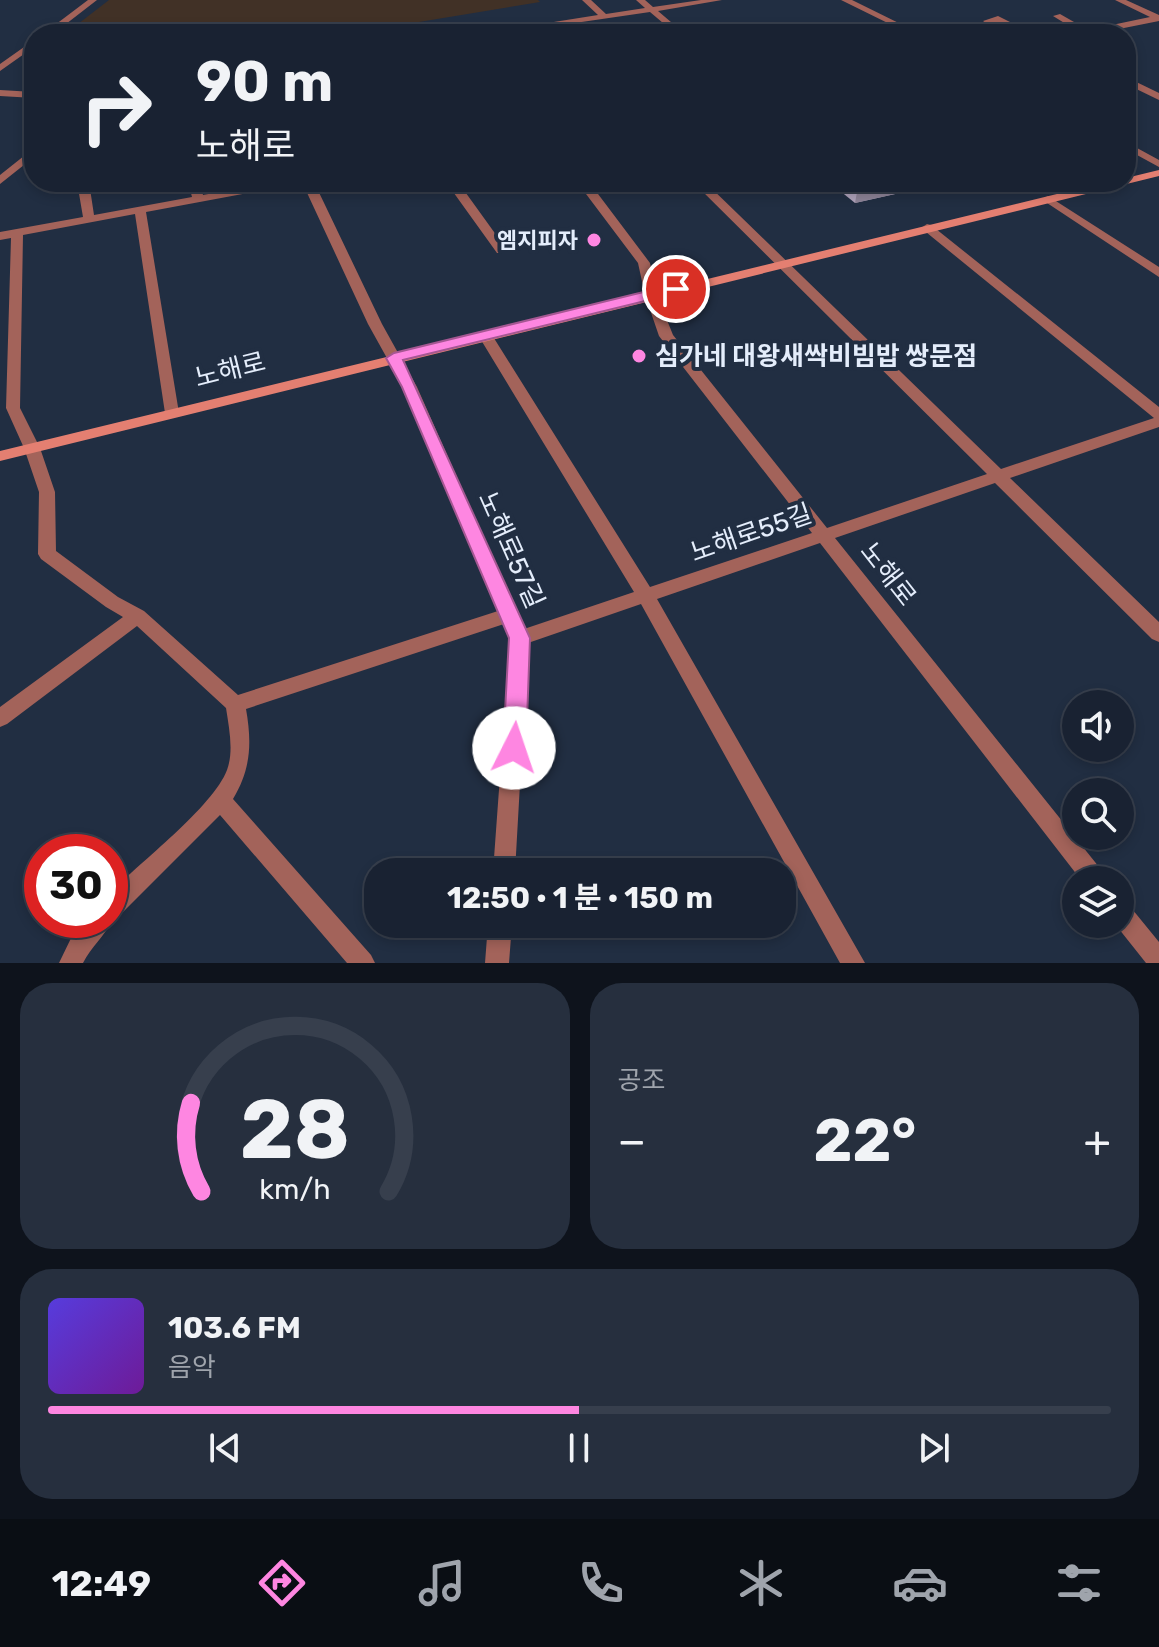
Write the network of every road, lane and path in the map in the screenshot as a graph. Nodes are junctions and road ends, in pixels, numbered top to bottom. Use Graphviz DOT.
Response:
graph roads {
  1 [pos="93,0"];
  2 [pos="586,0"];
  3 [pos="640,0"];
  4 [pos="718,0"];
  5 [pos="845,0"];
  6 [pos="1119,0"];
  7 [pos="653,10"];
  8 [pos="1057,16"];
  9 [pos="605,17"];
  10 [pos="1159,18"];
  11 [pos="987,21"];
  12 [pos="61,24"];
  13 [pos="566,24"];
  14 [pos="669,24"];
  15 [pos="896,24"];
  16 [pos="1008,24"];
  17 [pos="1070,24"];
  18 [pos="1129,24"];
  19 [pos="24,51"];
  20 [pos="0,52"];
  21 [pos="20,54"];
  22 [pos="24,54"];
  23 [pos="0,68"];
  24 [pos="1136,85"];
  25 [pos="0,93"];
  26 [pos="24,94"];
  27 [pos="1159,97"];
  28 [pos="1136,151"];
  29 [pos="24,160"];
  30 [pos="1159,164"];
  31 [pos="1159,173"];
  32 [pos="1136,179"];
  33 [pos="0,181"];
  34 [pos="85,192"];
  35 [pos="196,192"];
  36 [pos="236,192"];
  37 [pos="313,192"];
  38 [pos="459,192"];
  39 [pos="591,192"];
  40 [pos="709,192"];
  41 [pos="1078,192"];
  42 [pos="198,199"];
  43 [pos="1048,199"];
  44 [pos="140,210"];
  45 [pos="89,219"];
  46 [pos="927,228"];
  47 [pos="17,233"];
  48 [pos="0,236"];
  49 [pos="501,250"];
  50 [pos="780,264"];
  51 [pos="1159,273"];
  52 [pos="651,295"];
  53 [pos="15,302"];
  54 [pos="0,305"];
  55 [pos="485,335"];
  56 [pos="394,358"];
  57 [pos="172,413"];
  58 [pos="1159,415"];
  59 [pos="1159,422"];
  60 [pos="32,448"];
  61 [pos="0,456"];
  62 [pos="999,478"];
  63 [pos="822,536"];
  64 [pos="646,596"];
  65 [pos="509,615"];
  66 [pos="138,616"];
  67 [pos="1159,634"];
  68 [pos="519,638"];
  69 [pos="235,704"];
  70 [pos="0,718"];
  71 [pos="220,800"];
  72 [pos="505,858"];
  73 [pos="1084,866"];
  74 [pos="128,891"];
  75 [pos="1134,930"];
  76 [pos="84,938"];
  77 [pos="499,938"];
  78 [pos="1159,961"];
  79 [pos="71,963"];
  80 [pos="363,963"];
  81 [pos="497,963"];
  82 [pos="853,963"];
  1 -- 12 [label="street"];
  2 -- 9 [label="street"];
  3 -- 7 [label="street"];
  4 -- 7 [label="street"];
  5 -- 15 [label="street"];
  6 -- 10 [label="street"];
  7 -- 9 [label="street"];
  7 -- 14 [label="street"];
  8 -- 17 [label="street"];
  9 -- 13 [label="street"];
  10 -- 18 [label="street"];
  11 -- 16 [label="street"];
  19 -- 21 [label="street"];
  20 -- 21 [label="street"];
  21 -- 22 [label="street"];
  21 -- 23 [label="street"];
  24 -- 27 [label="street"];
  25 -- 26 [label="street"];
  28 -- 30 [label="street"];
  29 -- 33 [label="street"];
  31 -- 32 [label="main road"];
  34 -- 45 [label="street"];
  35 -- 42 [label="street"];
  36 -- 42 [label="street"];
  37 -- 56 [label="street"];
  38 -- 49 [label="street"];
  39 -- 52 [label="street, 노해로"];
  40 -- 50 [label="street"];
  41 -- 43 [label="main road, 노해로"];
  42 -- 44 [label="street"];
  43 -- 46 [label="main road, 노해로"];
  43 -- 51 [label="street"];
  44 -- 45 [label="street"];
  44 -- 57 [label="street, 노해로"];
  45 -- 47 [label="street"];
  46 -- 50 [label="main road, 노해로"];
  46 -- 58 [label="street"];
  47 -- 48 [label="street"];
  47 -- 53 [label="street"];
  50 -- 52 [label="main road, 노해로"];
  50 -- 62 [label="street"];
  52 -- 55 [label="main road, 노해로"];
  52 -- 63 [label="street, 노해로"];
  53 -- 54 [label="street"];
  53 -- 60 [label="street"];
  55 -- 56 [label="main road, 노해로"];
  55 -- 64 [label="street"];
  56 -- 57 [label="main road, 노해로"];
  56 -- 65 [label="street, 노해로57길"];
  57 -- 60 [label="main road, 노해로"];
  59 -- 62 [label="street, 노해로55길"];
  60 -- 61 [label="main road, 노해로"];
  60 -- 66 [label="street"];
  62 -- 63 [label="street, 노해로55길"];
  62 -- 67 [label="street"];
  63 -- 64 [label="street, 노해로55길"];
  63 -- 73 [label="street, 노해로"];
  64 -- 68 [label="street, 노해로55길"];
  64 -- 82 [label="street"];
  65 -- 68 [label="street, 노해로57길"];
  65 -- 69 [label="street"];
  66 -- 69 [label="street"];
  66 -- 70 [label="street"];
  68 -- 72 [label="street, 노해로57길"];
  69 -- 71 [label="street"];
  71 -- 74 [label="street"];
  71 -- 80 [label="street"];
  75 -- 78 [label="street"];
  76 -- 79 [label="street"];
  77 -- 81 [label="street"];
}
